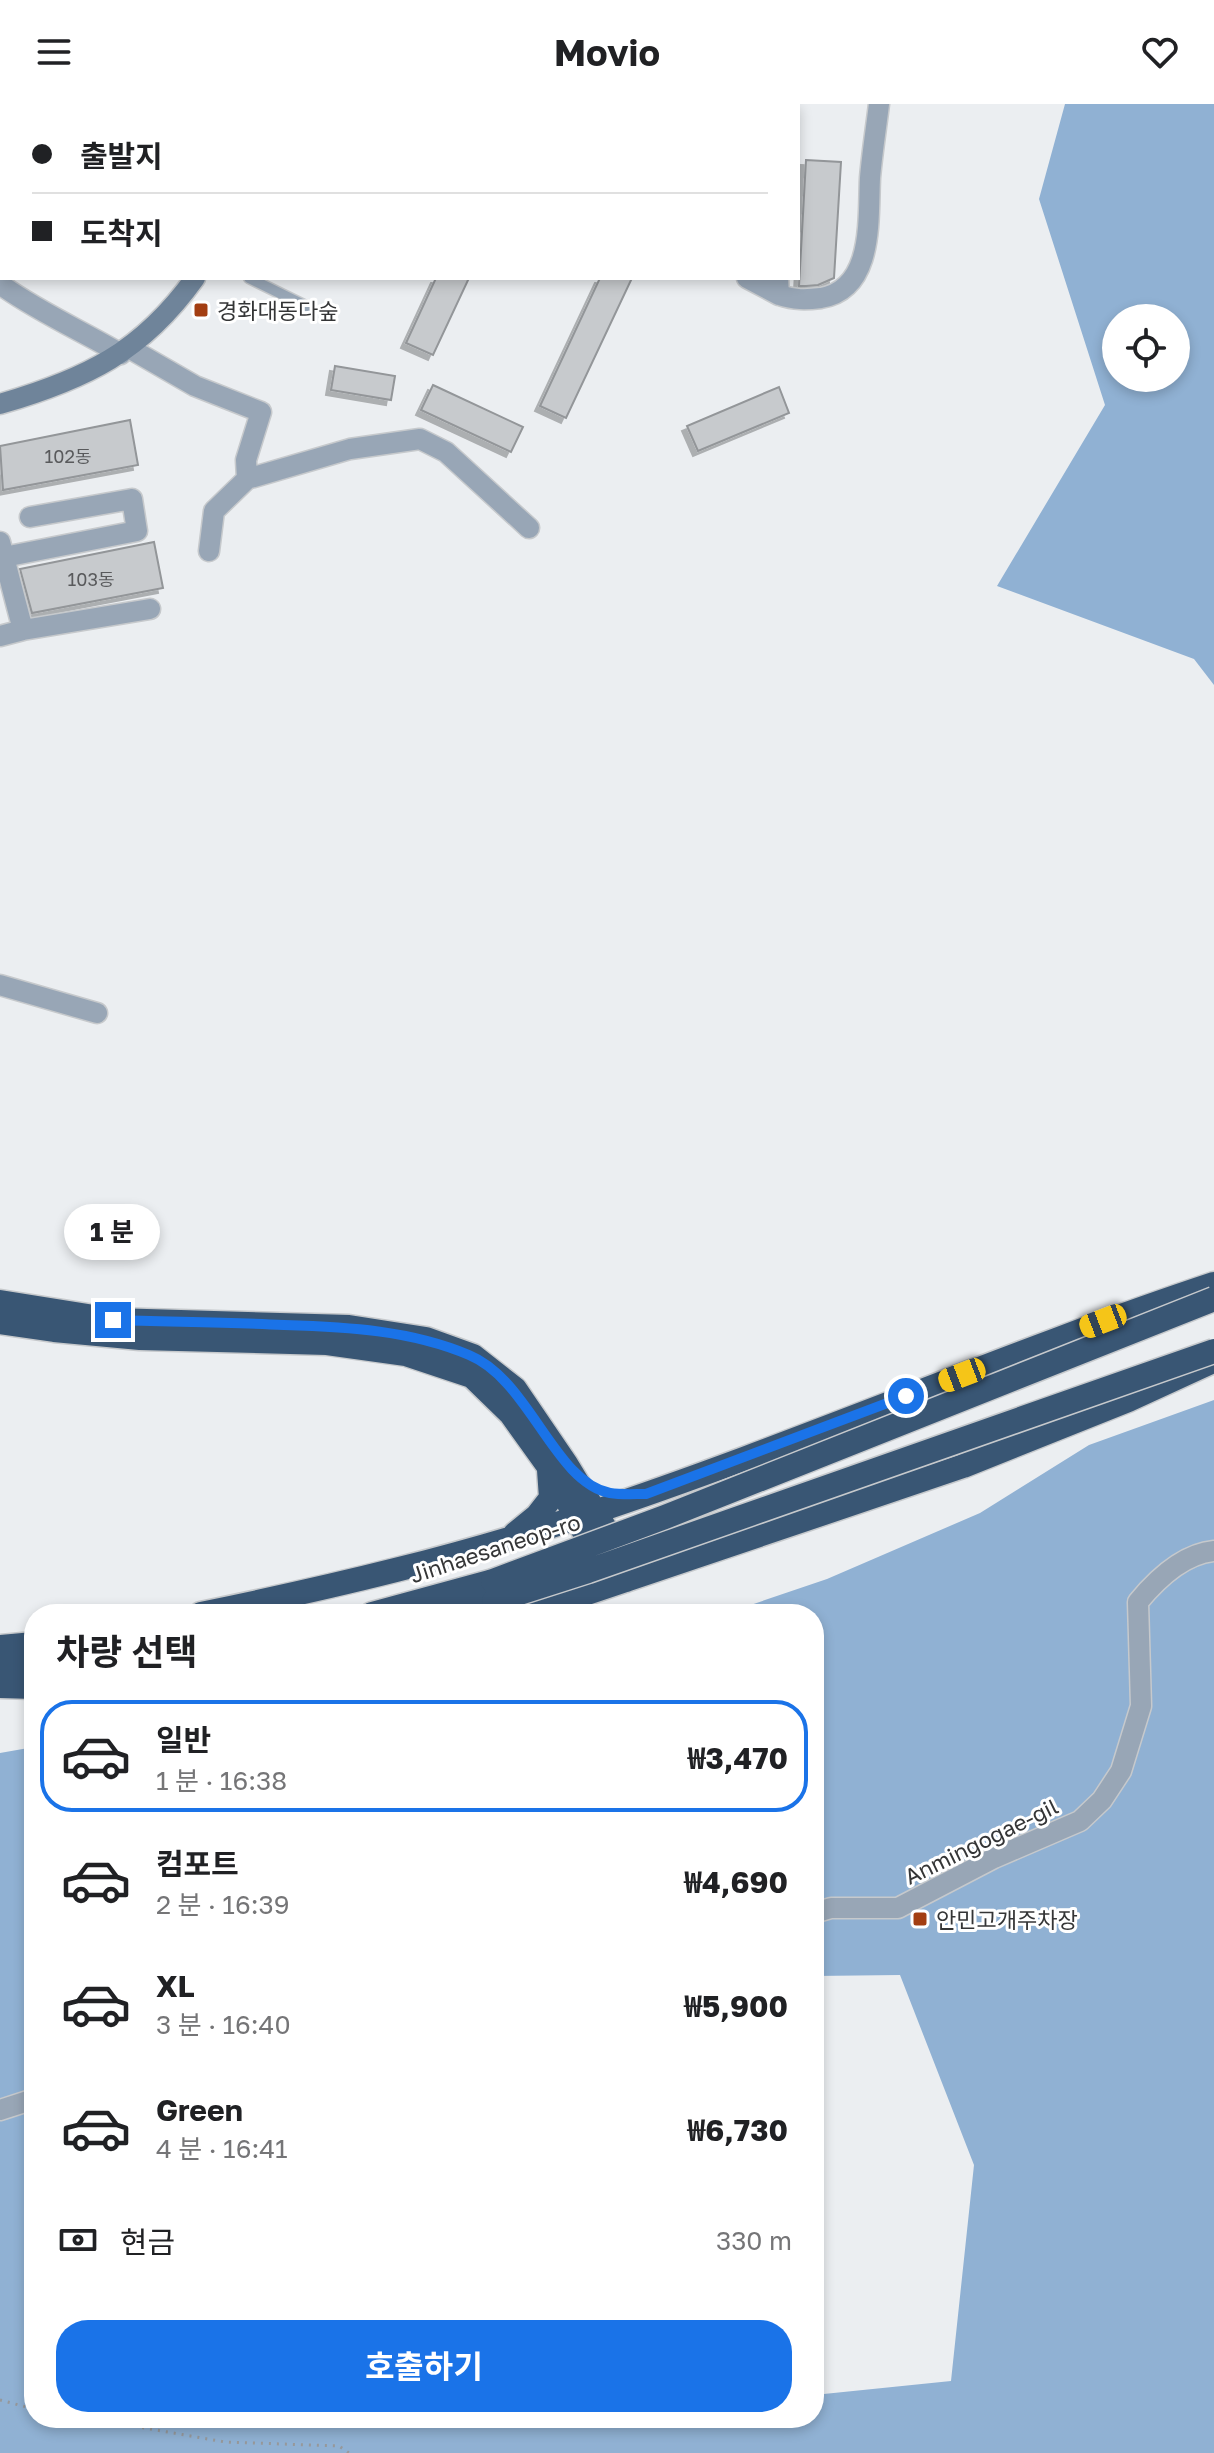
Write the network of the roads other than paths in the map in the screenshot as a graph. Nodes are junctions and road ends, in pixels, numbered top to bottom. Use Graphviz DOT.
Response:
graph roads {
  1 [pos="879,104"];
  2 [pos="194,280"];
  3 [pos="253,280"];
  4 [pos="754,280"];
  5 [pos="4,286"];
  6 [pos="778,287"];
  7 [pos="310,308"];
  8 [pos="125,351"];
  9 [pos="0,404"];
  10 [pos="247,479"];
  11 [pos="30,517"];
  12 [pos="529,528"];
  13 [pos="2,549"];
  14 [pos="209,551"];
  15 [pos="150,609"];
  16 [pos="23,630"];
  17 [pos="0,636"];
  18 [pos="0,985"];
  19 [pos="97,1013"];
  20 [pos="1214,1284"];
  21 [pos="1214,1299"];
  22 [pos="0,1302"];
  23 [pos="0,1322"];
  24 [pos="1214,1351"];
  25 [pos="1214,1361"];
  26 [pos="558,1466"];
  27 [pos="646,1494"];
  28 [pos="585,1515"];
  29 [pos="508,1540"];
  30 [pos="1214,1551"];
  31 [pos="626,1580"];
  32 [pos="494,1591"];
  33 [pos="249,1604"];
  34 [pos="425,1604"];
  35 [pos="470,1604"];
  36 [pos="555,1604"];
  37 [pos="24,1645"];
  38 [pos="0,1647"];
  39 [pos="24,1666"];
  40 [pos="0,1667"];
  41 [pos="0,1684"];
  42 [pos="24,1685"];
  43 [pos="824,1910"];
  44 [pos="24,2102"];
  45 [pos="0,2110"];
  1 -- 6 [label="street"];
  2 -- 8 [label="street"];
  3 -- 7 [label="lane"];
  4 -- 6 [label="street"];
  5 -- 8 [label="street"];
  8 -- 9 [label="street"];
  8 -- 10 [label="street"];
  10 -- 12 [label="street"];
  10 -- 14 [label="street"];
  11 -- 13 [label="street"];
  13 -- 16 [label="street"];
  15 -- 16 [label="street"];
  16 -- 17 [label="street"];
  18 -- 19 [label="street"];
  20 -- 27 [label="highway"];
  21 -- 32 [label="highway, Jinhaesaneop-ro, bridge"];
  22 -- 26 [label="highway"];
  23 -- 26 [label="highway"];
  24 -- 32 [label="highway, Jinhaesaneop-ro, bridge"];
  25 -- 31 [label="highway"];
  26 -- 27 [label="highway"];
  26 -- 28 [label="highway"];
  26 -- 29 [label="highway"];
  27 -- 28 [label="highway"];
  28 -- 29 [label="highway"];
  28 -- 31 [label="highway"];
  29 -- 33 [label="highway"];
  30 -- 43 [label="street, Anmingogae-gil"];
  31 -- 36 [label="highway"];
  32 -- 34 [label="highway, Jinhaesaneop-ro"];
  32 -- 35 [label="highway, Jinhaesaneop-ro"];
  37 -- 38 [label="highway"];
  39 -- 40 [label="highway"];
  41 -- 42 [label="highway"];
  44 -- 45 [label="street"];
}
